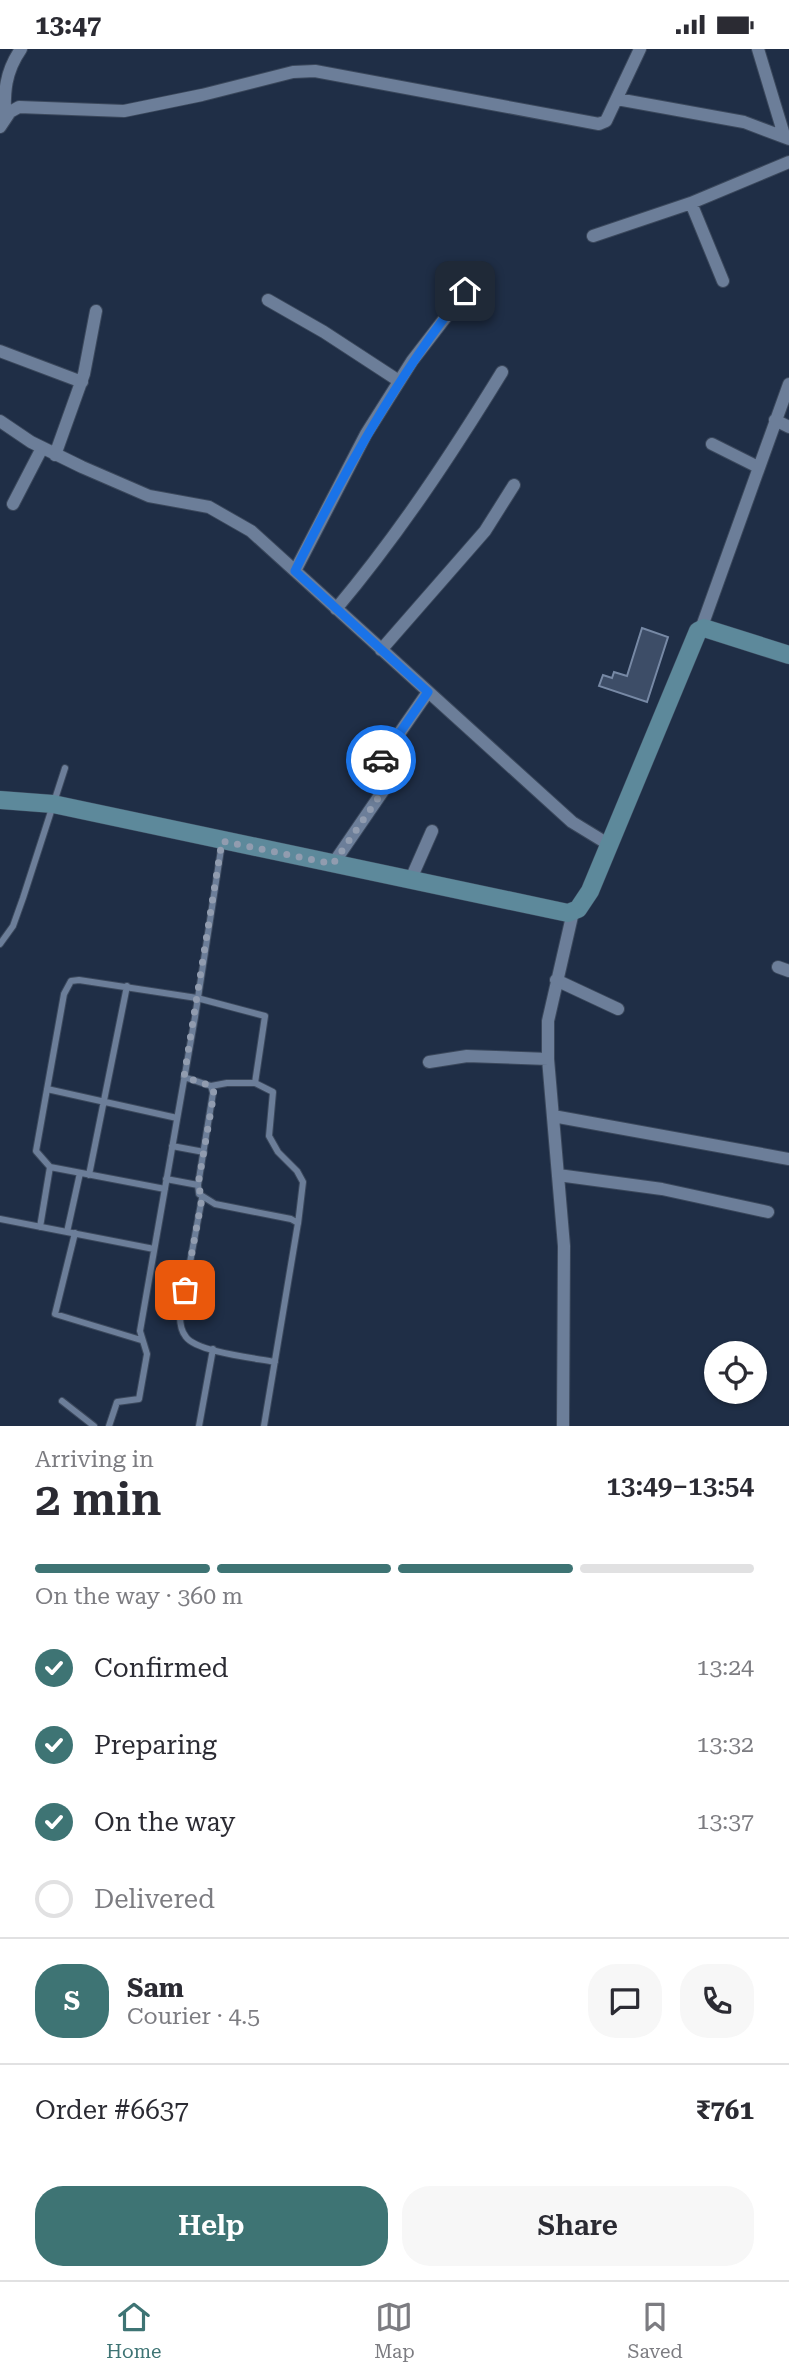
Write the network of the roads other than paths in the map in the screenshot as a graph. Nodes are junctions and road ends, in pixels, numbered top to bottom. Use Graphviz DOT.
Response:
graph roads {
  1 [pos="21,49"];
  2 [pos="640,49"];
  3 [pos="758,49"];
  4 [pos="617,99"];
  5 [pos="3,123"];
  6 [pos="786,137"];
  7 [pos="789,162"];
  8 [pos="691,203"];
  9 [pos="593,236"];
  10 [pos="479,274"];
  11 [pos="723,281"];
  12 [pos="268,300"];
  13 [pos="96,310"];
  14 [pos="0,351"];
  15 [pos="502,372"];
  16 [pos="399,381"];
  17 [pos="82,382"];
  18 [pos="789,384"];
  19 [pos="775,420"];
  20 [pos="0,421"];
  21 [pos="789,427"];
  22 [pos="712,444"];
  23 [pos="42,448"];
  24 [pos="55,455"];
  25 [pos="758,467"];
  26 [pos="514,485"];
  27 [pos="13,504"];
  28 [pos="295,571"];
  29 [pos="336,609"];
  30 [pos="701,629"];
  31 [pos="381,650"];
  32 [pos="789,655"];
  33 [pos="428,692"];
  34 [pos="65,768"];
  35 [pos="0,800"];
  36 [pos="54,804"];
  37 [pos="432,831"];
  38 [pos="222,841"];
  39 [pos="608,844"];
  40 [pos="333,864"];
  41 [pos="410,881"];
  42 [pos="573,912"];
  43 [pos="0,944"];
  44 [pos="556,980"];
  45 [pos="127,986"];
  46 [pos="197,998"];
  47 [pos="618,1009"];
  48 [pos="548,1059"];
  49 [pos="429,1062"];
  50 [pos="184,1077"];
  51 [pos="255,1083"];
  52 [pos="211,1086"];
  53 [pos="47,1089"];
  54 [pos="103,1101"];
  55 [pos="553,1116"];
  56 [pos="177,1118"];
  57 [pos="172,1146"];
  58 [pos="204,1152"];
  59 [pos="789,1159"];
  60 [pos="50,1167"];
  61 [pos="80,1173"];
  62 [pos="89,1175"];
  63 [pos="558,1175"];
  64 [pos="166,1179"];
  65 [pos="198,1185"];
  66 [pos="164,1189"];
  67 [pos="202,1198"];
  68 [pos="768,1212"];
  69 [pos="0,1219"];
  70 [pos="298,1224"];
  71 [pos="40,1227"];
  72 [pos="71,1233"];
  73 [pos="154,1249"];
  74 [pos="141,1341"];
  75 [pos="213,1349"];
  76 [pos="275,1362"];
  77 [pos="62,1401"];
  78 [pos="94,1426"];
  79 [pos="108,1426"];
  80 [pos="198,1426"];
  81 [pos="264,1426"];
  82 [pos="563,1426"];
  1 -- 5 [label="street"];
  2 -- 4 [label="street"];
  3 -- 6 [label="street"];
  4 -- 5 [label="street"];
  4 -- 6 [label="street"];
  7 -- 8 [label="street"];
  8 -- 9 [label="street"];
  8 -- 11 [label="street"];
  10 -- 16 [label="street"];
  12 -- 16 [label="street"];
  13 -- 17 [label="street"];
  14 -- 17 [label="street"];
  15 -- 29 [label="street"];
  16 -- 28 [label="street"];
  17 -- 24 [label="street"];
  18 -- 19 [label="street"];
  19 -- 21 [label="street"];
  19 -- 25 [label="street"];
  20 -- 23 [label="street"];
  22 -- 25 [label="street"];
  23 -- 24 [label="street"];
  23 -- 27 [label="street"];
  24 -- 28 [label="street"];
  25 -- 30 [label="street"];
  26 -- 31 [label="street"];
  28 -- 29 [label="street"];
  29 -- 31 [label="street"];
  30 -- 32 [label="main road"];
  30 -- 39 [label="main road"];
  31 -- 33 [label="street"];
  33 -- 39 [label="street"];
  33 -- 40 [label="street"];
  34 -- 36 [label="lane"];
  35 -- 36 [label="main road"];
  36 -- 38 [label="main road"];
  36 -- 43 [label="lane"];
  37 -- 41 [label="street"];
  38 -- 40 [label="main road"];
  38 -- 46 [label="lane"];
  39 -- 42 [label="main road"];
  40 -- 41 [label="main road"];
  41 -- 42 [label="main road"];
  42 -- 44 [label="street"];
  44 -- 47 [label="street"];
  44 -- 48 [label="street"];
  45 -- 46 [label="lane"];
  45 -- 53 [label="lane"];
  45 -- 54 [label="lane"];
  46 -- 50 [label="lane"];
  46 -- 51 [label="lane"];
  48 -- 49 [label="street"];
  48 -- 55 [label="street"];
  50 -- 52 [label="lane"];
  50 -- 56 [label="lane"];
  51 -- 52 [label="lane"];
  51 -- 70 [label="lane"];
  52 -- 58 [label="lane"];
  53 -- 54 [label="lane"];
  53 -- 60 [label="lane"];
  54 -- 56 [label="lane"];
  54 -- 62 [label="lane"];
  55 -- 59 [label="street"];
  55 -- 63 [label="street"];
  56 -- 57 [label="lane"];
  57 -- 58 [label="lane"];
  57 -- 64 [label="lane"];
  58 -- 65 [label="lane"];
  60 -- 61 [label="lane"];
  60 -- 71 [label="lane"];
  61 -- 62 [label="lane"];
  61 -- 72 [label="lane"];
  62 -- 66 [label="lane"];
  63 -- 68 [label="street"];
  63 -- 82 [label="street"];
  64 -- 65 [label="lane"];
  64 -- 66 [label="lane"];
  65 -- 67 [label="lane"];
  66 -- 73 [label="lane"];
  67 -- 70 [label="lane"];
  67 -- 75 [label="lane"];
  69 -- 71 [label="lane"];
  70 -- 76 [label="lane"];
  71 -- 72 [label="lane"];
  72 -- 73 [label="lane"];
  72 -- 74 [label="lane"];
  73 -- 74 [label="lane"];
  74 -- 79 [label="lane"];
  75 -- 76 [label="lane"];
  75 -- 80 [label="lane"];
  76 -- 81 [label="lane"];
  77 -- 78 [label="lane"];
}
